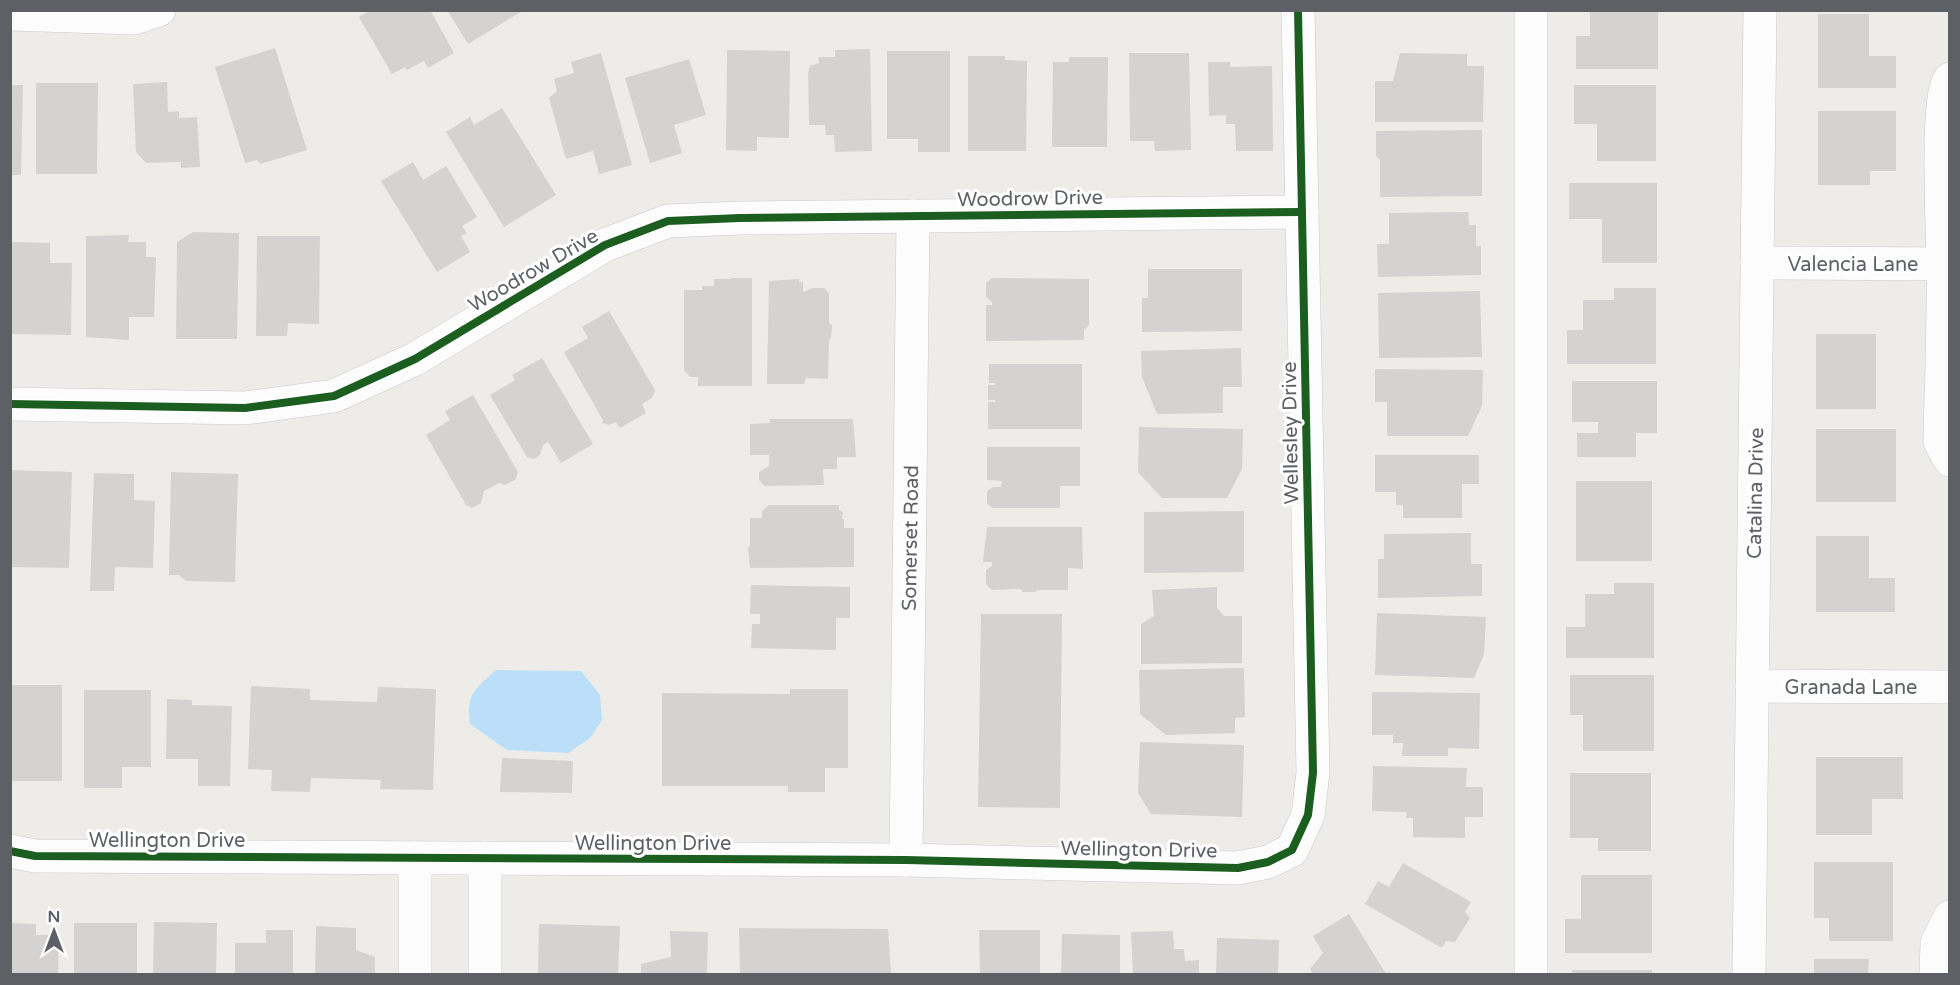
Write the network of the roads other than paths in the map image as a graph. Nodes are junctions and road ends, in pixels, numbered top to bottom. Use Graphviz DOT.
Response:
graph roads {
  1 [pos="159,10"];
  2 [pos="1298,10"];
  3 [pos="1531,10"];
  4 [pos="1760,10"];
  5 [pos="10,14"];
  6 [pos="1950,79"];
  7 [pos="1302,212"];
  8 [pos="913,216"];
  9 [pos="1757,263"];
  10 [pos="1946,264"];
  11 [pos="10,404"];
  12 [pos="1950,460"];
  13 [pos="1752,686"];
  14 [pos="1950,687"];
  15 [pos="1292,850"];
  16 [pos="10,851"];
  17 [pos="416,858"];
  18 [pos="485,858"];
  19 [pos="906,861"];
  20 [pos="1950,917"];
  21 [pos="415,975"];
  22 [pos="485,975"];
  23 [pos="1531,975"];
  24 [pos="1749,975"];
  25 [pos="1936,975"];
  1 -- 5 [label="street"];
  2 -- 7 [label="street, Wellesley Drive"];
  3 -- 23 [label="street"];
  4 -- 9 [label="street, Catalina Drive"];
  6 -- 10 [label="street"];
  7 -- 8 [label="street, Woodrow Drive"];
  7 -- 15 [label="street, Wellesley Drive"];
  8 -- 11 [label="street, Woodrow Drive"];
  8 -- 19 [label="street, Somerset Road"];
  9 -- 10 [label="street, Valencia Lane"];
  9 -- 13 [label="street, Catalina Drive"];
  10 -- 12 [label="street"];
  13 -- 14 [label="street, Granada Lane"];
  13 -- 24 [label="street, Catalina Drive"];
  15 -- 19 [label="street, Wellington Drive"];
  16 -- 17 [label="street, Wellington Drive"];
  17 -- 18 [label="street, Wellington Drive"];
  17 -- 21 [label="street"];
  18 -- 19 [label="street, Wellington Drive"];
  18 -- 22 [label="street"];
  20 -- 25 [label="street"];
}
